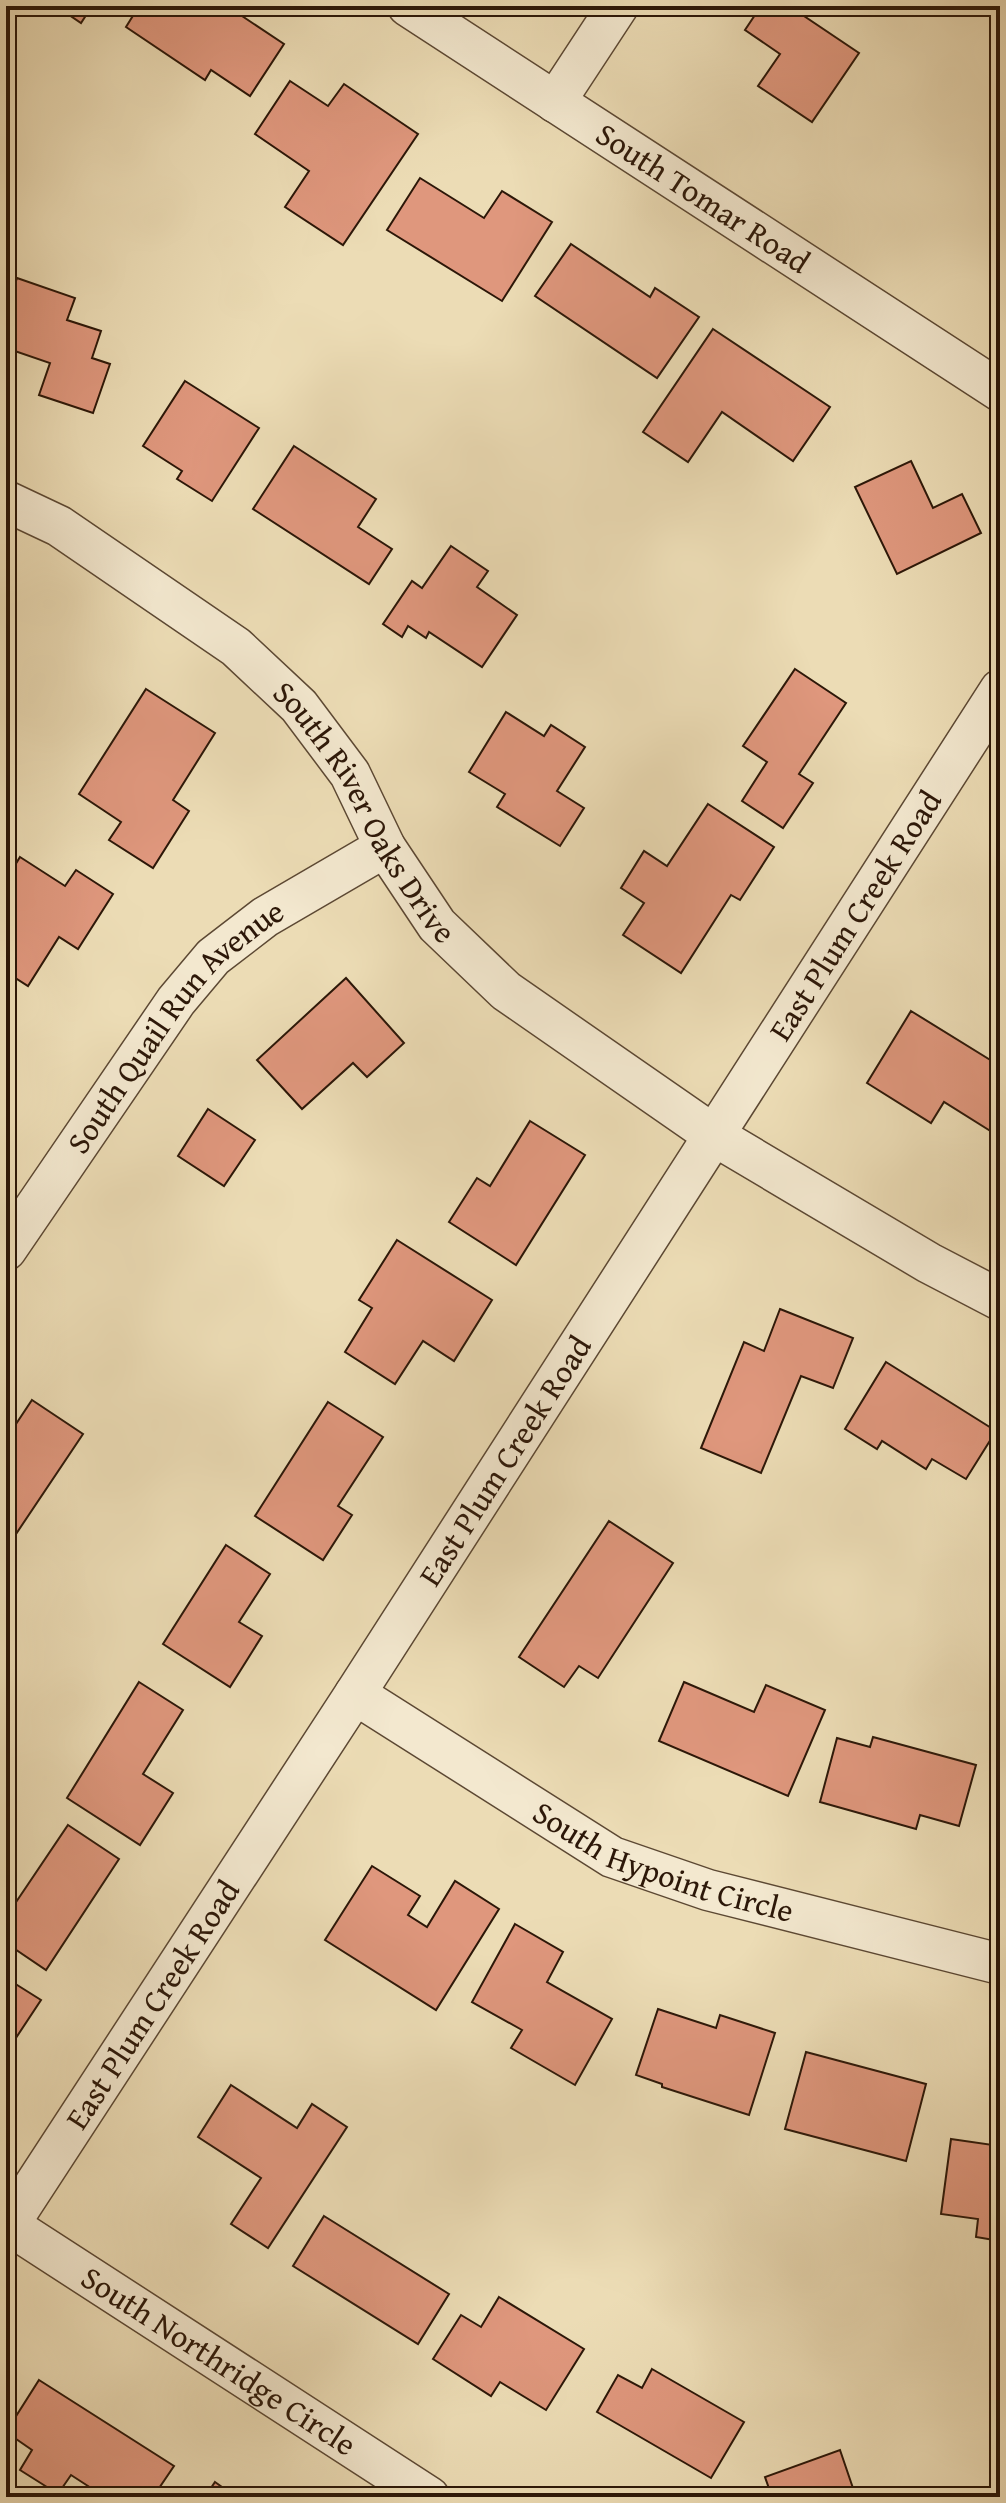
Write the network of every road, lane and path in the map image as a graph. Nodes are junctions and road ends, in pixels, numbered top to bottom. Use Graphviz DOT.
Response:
graph roads {
  1 [pos="408,6"];
  2 [pos="618,6"];
  3 [pos="555,102"];
  4 [pos="1000,391"];
  5 [pos="6,501"];
  6 [pos="1000,690"];
  7 [pos="385,847"];
  8 [pos="715,1136"];
  9 [pos="6,1250"];
  10 [pos="1000,1300"];
  11 [pos="355,1694"];
  12 [pos="1000,1964"];
  13 [pos="7,2227"];
  14 [pos="429,2497"];
  1 -- 3 [label="street, South Tomar Road"];
  2 -- 3 [label="street"];
  3 -- 4 [label="street, South Tomar Road"];
  5 -- 7 [label="street, South River Oaks Drive"];
  6 -- 8 [label="street, East Plum Creek Road"];
  7 -- 8 [label="street, South River Oaks Drive"];
  7 -- 9 [label="street, South Quail Run Avenue"];
  8 -- 10 [label="street, South River Oaks Drive"];
  8 -- 11 [label="street, East Plum Creek Road"];
  11 -- 12 [label="street, South Hypoint Circle"];
  11 -- 13 [label="street, East Plum Creek Road"];
  13 -- 14 [label="street, South Northridge Circle"];
}
